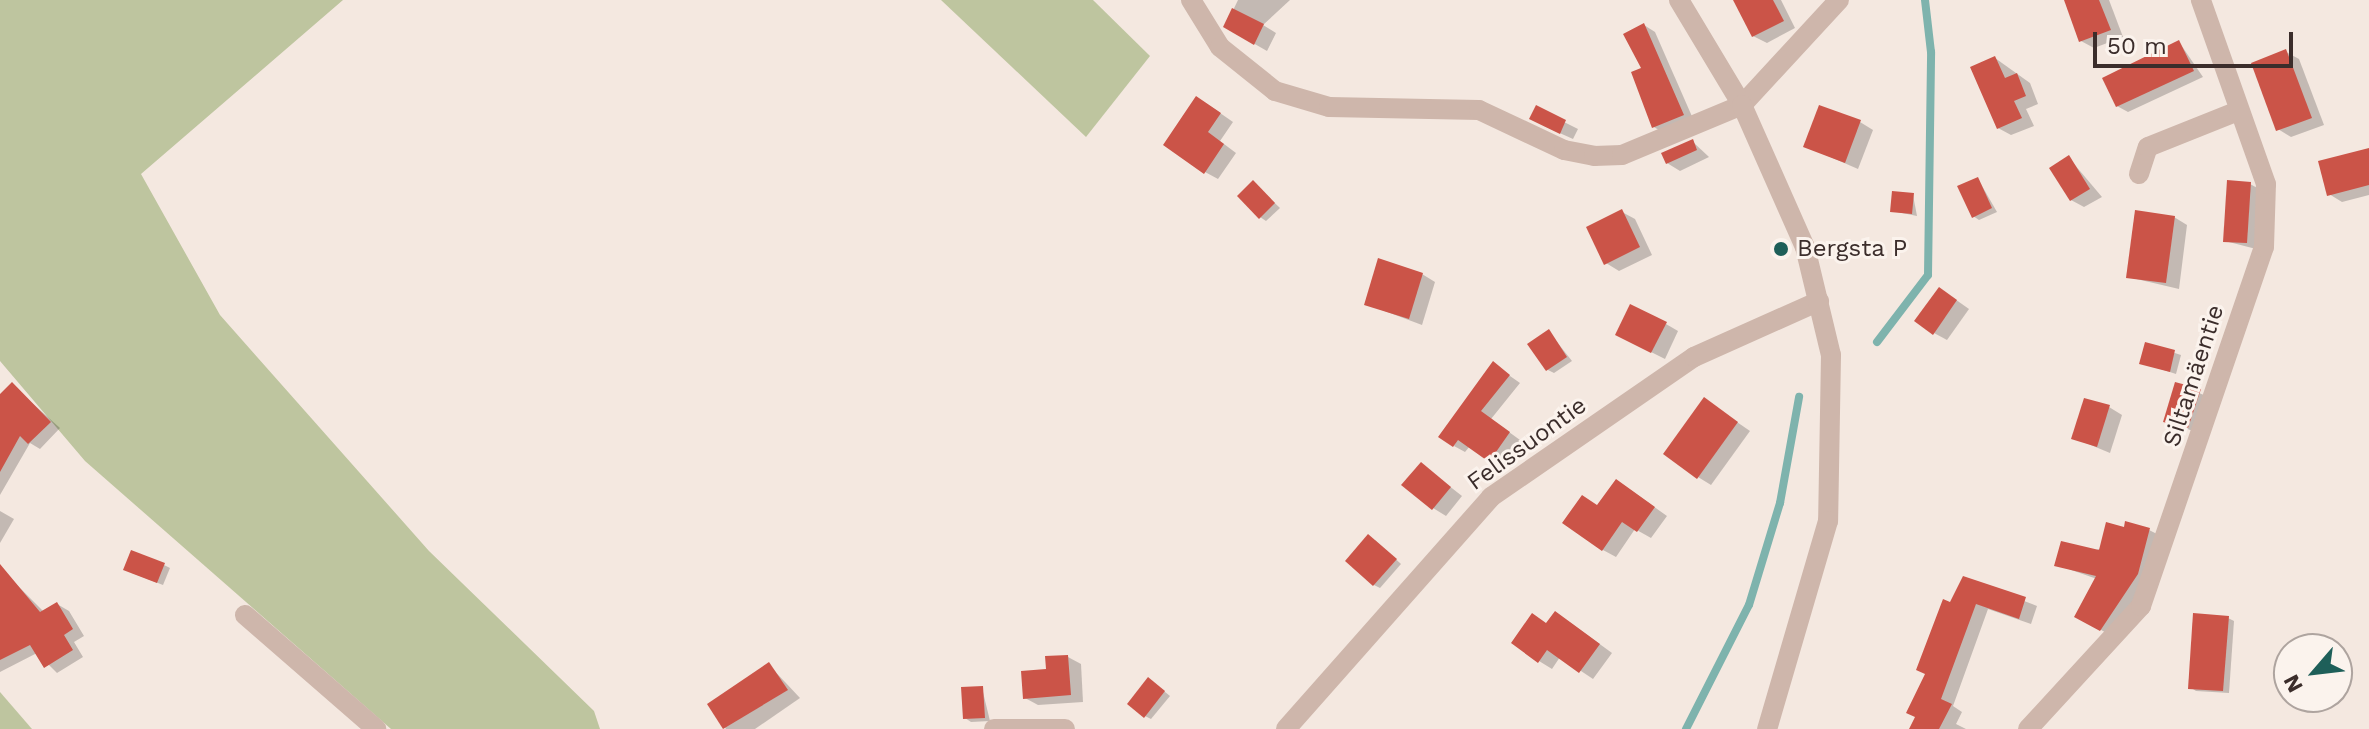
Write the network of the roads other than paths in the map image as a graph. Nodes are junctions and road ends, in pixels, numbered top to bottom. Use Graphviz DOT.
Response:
graph roads {
  1 [pos="1191,0"];
  2 [pos="1679,0"];
  3 [pos="1839,0"];
  4 [pos="2201,0"];
  5 [pos="1742,105"];
  6 [pos="2238,111"];
  7 [pos="2139,174"];
  8 [pos="1819,301"];
  9 [pos="245,615"];
  10 [pos="376,729"];
  11 [pos="994,729"];
  12 [pos="1065,729"];
  13 [pos="1286,729"];
  14 [pos="1767,729"];
  15 [pos="2028,729"];
  1 -- 5 [label="street"];
  2 -- 5 [label="street"];
  3 -- 5 [label="street"];
  4 -- 6 [label="street, Siltamäentie"];
  5 -- 8 [label="street"];
  6 -- 7 [label="street"];
  6 -- 15 [label="street, Siltamäentie"];
  8 -- 13 [label="street, Felissuontie"];
  8 -- 14 [label="street"];
  9 -- 10 [label="street"];
  11 -- 12 [label="street"];
}
